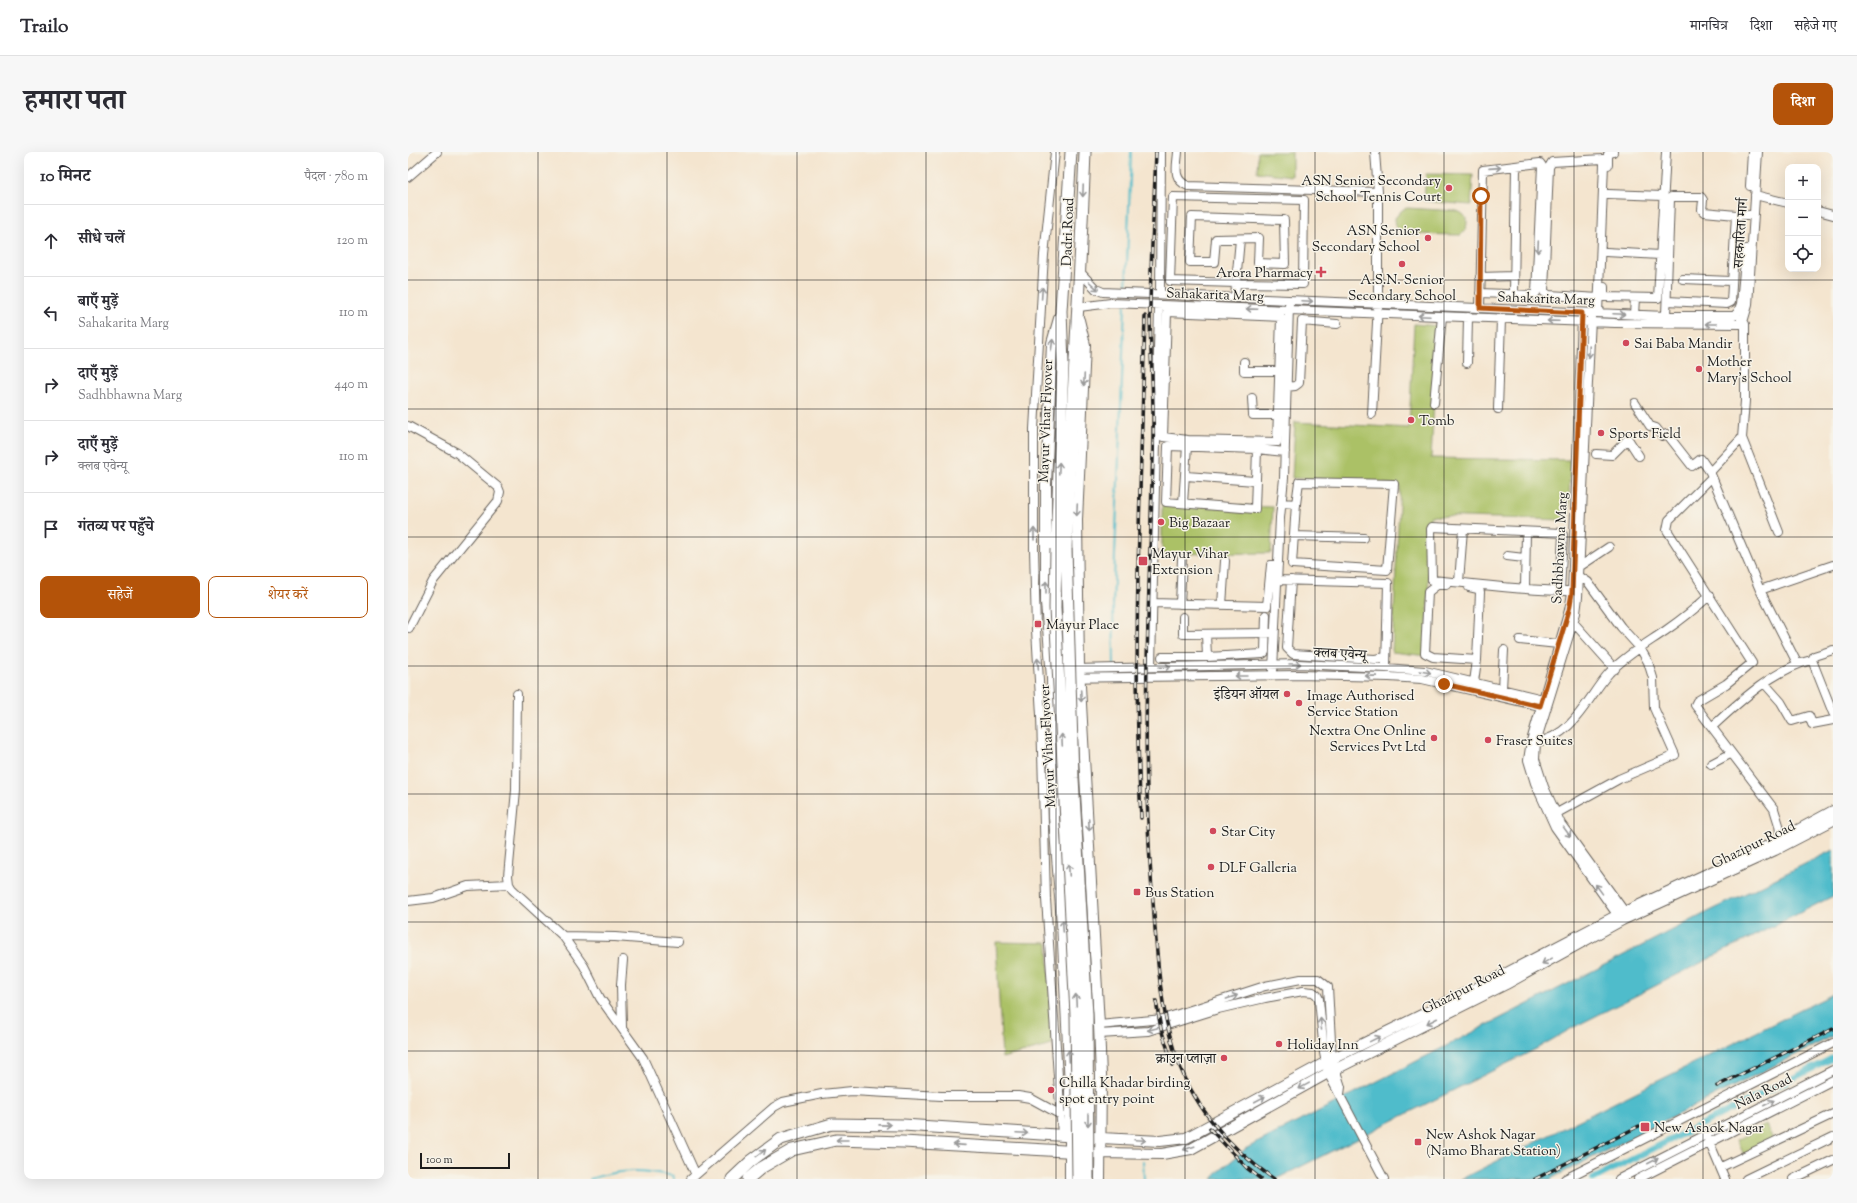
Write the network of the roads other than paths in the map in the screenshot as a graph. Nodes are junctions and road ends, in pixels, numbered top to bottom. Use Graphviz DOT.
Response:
graph roads {
  1 [pos="437,152"];
  2 [pos="1055,152"];
  3 [pos="1071,152"];
  4 [pos="1085,152"];
  5 [pos="1161,152"];
  6 [pos="1178,152"];
  7 [pos="1375,152"];
  8 [pos="1613,152"];
  9 [pos="1666,152"];
  10 [pos="1752,152"];
  11 [pos="1758,152"];
  12 [pos="1516,167"];
  13 [pos="408,177"];
  14 [pos="1378,192"];
  15 [pos="1608,194"];
  16 [pos="1755,195"];
  17 [pos="1663,196"];
  18 [pos="1785,203"];
  19 [pos="1821,212"];
  20 [pos="1736,215"];
  21 [pos="1751,215"];
  22 [pos="1833,215"];
  23 [pos="1240,239"];
  24 [pos="1606,252"];
  25 [pos="1660,255"];
  26 [pos="1080,272"];
  27 [pos="1514,276"];
  28 [pos="1480,277"];
  29 [pos="1683,279"];
  30 [pos="1731,282"];
  31 [pos="1236,283"];
  32 [pos="1480,293"];
  33 [pos="1160,294"];
  34 [pos="1514,294"];
  35 [pos="1235,298"];
  36 [pos="1599,298"];
  37 [pos="1635,298"];
  38 [pos="1290,300"];
  39 [pos="1667,301"];
  40 [pos="1378,304"];
  41 [pos="1159,305"];
  42 [pos="1480,308"];
  43 [pos="1078,310"];
  44 [pos="1061,311"];
  45 [pos="1376,313"];
  46 [pos="1590,313"];
  47 [pos="1736,313"];
  48 [pos="1286,315"];
  49 [pos="1634,315"];
  50 [pos="1442,316"];
  51 [pos="1666,316"];
  52 [pos="1468,318"];
  53 [pos="1501,319"];
  54 [pos="1744,319"];
  55 [pos="1586,322"];
  56 [pos="1337,324"];
  57 [pos="1244,362"];
  58 [pos="1467,363"];
  59 [pos="1280,371"];
  60 [pos="1286,387"];
  61 [pos="1252,398"];
  62 [pos="1434,403"];
  63 [pos="1635,403"];
  64 [pos="1498,408"];
  65 [pos="1372,414"];
  66 [pos="1278,415"];
  67 [pos="408,426"];
  68 [pos="1281,437"];
  69 [pos="1742,438"];
  70 [pos="1187,446"];
  71 [pos="1257,449"];
  72 [pos="1285,452"];
  73 [pos="1596,454"];
  74 [pos="1639,456"];
  75 [pos="1711,475"];
  76 [pos="1186,476"];
  77 [pos="1255,480"];
  78 [pos="1183,503"];
  79 [pos="1282,503"];
  80 [pos="1296,504"];
  81 [pos="1463,529"];
  82 [pos="1526,532"];
  83 [pos="1779,532"];
  84 [pos="1294,536"];
  85 [pos="1364,538"];
  86 [pos="1609,547"];
  87 [pos="1507,556"];
  88 [pos="1524,558"];
  89 [pos="1182,559"];
  90 [pos="1225,561"];
  91 [pos="1278,565"];
  92 [pos="1833,565"];
  93 [pos="1579,567"];
  94 [pos="1579,576"];
  95 [pos="1277,580"];
  96 [pos="1290,580"];
  97 [pos="1459,582"];
  98 [pos="1525,590"];
  99 [pos="1760,590"];
  100 [pos="1560,591"];
  101 [pos="1572,591"];
  102 [pos="1710,595"];
  103 [pos="1078,600"];
  104 [pos="1046,602"];
  105 [pos="1152,603"];
  106 [pos="1180,604"];
  107 [pos="1222,605"];
  108 [pos="1266,615"];
  109 [pos="1183,618"];
  110 [pos="1573,622"];
  111 [pos="409,628"];
  112 [pos="1265,633"];
  113 [pos="1275,633"];
  114 [pos="1206,634"];
  115 [pos="1520,640"];
  116 [pos="1558,644"];
  117 [pos="1640,648"];
  118 [pos="1504,650"];
  119 [pos="1833,650"];
  120 [pos="1162,657"];
  121 [pos="1386,657"];
  122 [pos="1207,658"];
  123 [pos="1477,660"];
  124 [pos="1812,660"];
  125 [pos="1797,663"];
  126 [pos="1274,664"];
  127 [pos="1151,667"];
  128 [pos="1386,668"];
  129 [pos="1615,669"];
  130 [pos="1079,673"];
  131 [pos="1051,674"];
  132 [pos="1273,675"];
  133 [pos="1474,682"];
  134 [pos="1765,684"];
  135 [pos="1502,689"];
  136 [pos="517,694"];
  137 [pos="1544,703"];
  138 [pos="1833,713"];
  139 [pos="1833,720"];
  140 [pos="1713,726"];
  141 [pos="1536,742"];
  142 [pos="1730,754"];
  143 [pos="1711,764"];
  144 [pos="1833,811"];
  145 [pos="1556,813"];
  146 [pos="1050,816"];
  147 [pos="1833,820"];
  148 [pos="1781,839"];
  149 [pos="508,884"];
  150 [pos="408,902"];
  151 [pos="1623,916"];
  152 [pos="563,936"];
  153 [pos="678,942"];
  154 [pos="623,960"];
  155 [pos="1324,982"];
  156 [pos="1317,995"];
  157 [pos="622,1026"];
  158 [pos="1099,1030"];
  159 [pos="1833,1043"];
  160 [pos="1331,1070"];
  161 [pos="1833,1070"];
  162 [pos="1833,1080"];
  163 [pos="1794,1090"];
  164 [pos="1798,1098"];
  165 [pos="1833,1114"];
  166 [pos="1061,1115"];
  167 [pos="1066,1135"];
  168 [pos="1706,1135"];
  169 [pos="1833,1137"];
  170 [pos="1101,1138"];
  171 [pos="1710,1143"];
  172 [pos="1069,1152"];
  173 [pos="1100,1153"];
  174 [pos="1833,1160"];
  175 [pos="1721,1167"];
  176 [pos="693,1176"];
  177 [pos="1628,1177"];
  178 [pos="732,1179"];
  179 [pos="748,1179"];
  180 [pos="1070,1179"];
  181 [pos="1078,1179"];
  182 [pos="1088,1179"];
  183 [pos="1100,1179"];
  184 [pos="1384,1179"];
  185 [pos="1565,1179"];
  186 [pos="1619,1179"];
  187 [pos="1638,1179"];
  188 [pos="1726,1179"];
  189 [pos="1746,1179"];
  190 [pos="1793,1179"];
  1 -- 13 [label="street"];
  146 -- 2 [label="street, one-way"];
  3 -- 44 [label="highway, Dadri Road"];
  4 -- 26 [label="highway, Dadri Road, one-way"];
  5 -- 33 [label="street"];
  6 -- 14 [label="street"];
  7 -- 14 [label="street"];
  8 -- 15 [label="street"];
  9 -- 17 [label="street"];
  10 -- 21 [label="street"];
  11 -- 16 [label="street, सहकारिता मार्ग"];
  12 -- 27 [label="street"];
  28 -- 12 [label="street, one-way"];
  12 -- 34 [label="street, one-way"];
  14 -- 40 [label="street"];
  15 -- 17 [label="street"];
  15 -- 24 [label="street"];
  16 -- 18 [label="street"];
  16 -- 21 [label="street, सहकारिता मार्ग"];
  17 -- 25 [label="street"];
  19 -- 22 [label="street"];
  20 -- 21 [label="street"];
  20 -- 30 [label="street"];
  20 -- 39 [label="street"];
  21 -- 47 [label="street"];
  21 -- 54 [label="street, सहकारिता मार्ग"];
  23 -- 23 [label="street"];
  23 -- 31 [label="street"];
  24 -- 25 [label="street"];
  24 -- 37 [label="street"];
  25 -- 37 [label="street"];
  26 -- 33 [label="street, Sahakarita Marg, one-way"];
  26 -- 43 [label="highway, Dadri Road"];
  27 -- 28 [label="street"];
  27 -- 34 [label="street"];
  28 -- 32 [label="street"];
  29 -- 30 [label="street"];
  30 -- 39 [label="street"];
  31 -- 31 [label="street"];
  31 -- 35 [label="street"];
  32 -- 34 [label="street"];
  32 -- 42 [label="street"];
  33 -- 35 [label="street, Sahakarita Marg"];
  35 -- 38 [label="street, Sahakarita Marg"];
  36 -- 36 [label="street, Sadhbhawna Marg"];
  36 -- 46 [label="street, Sadhbhawna Marg"];
  37 -- 49 [label="street"];
  38 -- 40 [label="street, Sahakarita Marg, one-way"];
  38 -- 48 [label="street"];
  39 -- 51 [label="street"];
  40 -- 42 [label="street, Sahakarita Marg"];
  40 -- 45 [label="street"];
  41 -- 43 [label="street, Sahakarita Marg"];
  48 -- 41 [label="street, Sahakarita Marg, one-way"];
  41 -- 105 [label="street"];
  42 -- 46 [label="street, Sahakarita Marg"];
  43 -- 103 [label="main road, one-way"];
  43 -- 182 [label="highway, Mayur Vihar Flyover, one-way, bridge"];
  104 -- 44 [label="main road, one-way"];
  181 -- 44 [label="highway, Mayur Vihar Flyover, one-way, bridge"];
  45 -- 48 [label="street, Sahakarita Marg"];
  50 -- 45 [label="street, Sahakarita Marg, one-way"];
  45 -- 65 [label="street"];
  46 -- 49 [label="street, Sahakarita Marg, one-way"];
  46 -- 55 [label="street, Sadhbhawna Marg"];
  47 -- 51 [label="street, Sahakarita Marg"];
  47 -- 54 [label="street"];
  48 -- 59 [label="street"];
  48 -- 60 [label="street"];
  48 -- 68 [label="street"];
  49 -- 51 [label="street, Sahakarita Marg"];
  50 -- 52 [label="street, Sahakarita Marg"];
  50 -- 62 [label="street"];
  52 -- 53 [label="street, Sahakarita Marg"];
  52 -- 58 [label="street"];
  55 -- 53 [label="street, Sahakarita Marg, one-way"];
  53 -- 64 [label="street"];
  54 -- 55 [label="street, Sahakarita Marg, one-way"];
  54 -- 69 [label="street, सहकारिता मार्ग"];
  55 -- 93 [label="street, Sadhbhawna Marg, one-way"];
  55 -- 101 [label="street, Sadhbhawna Marg"];
  56 -- 60 [label="street"];
  57 -- 59 [label="street"];
  59 -- 66 [label="street"];
  60 -- 68 [label="street"];
  61 -- 66 [label="street"];
  63 -- 75 [label="street"];
  66 -- 68 [label="street"];
  67 -- 111 [label="street"];
  68 -- 72 [label="street"];
  69 -- 75 [label="street"];
  69 -- 83 [label="street"];
  70 -- 71 [label="street"];
  70 -- 76 [label="street"];
  70 -- 78 [label="street"];
  71 -- 72 [label="street"];
  71 -- 77 [label="street"];
  72 -- 79 [label="street"];
  73 -- 74 [label="street"];
  75 -- 99 [label="street"];
  75 -- 102 [label="street"];
  76 -- 77 [label="street"];
  76 -- 78 [label="street"];
  77 -- 78 [label="street"];
  79 -- 80 [label="street"];
  79 -- 91 [label="street"];
  80 -- 84 [label="street"];
  80 -- 84 [label="street"];
  81 -- 82 [label="street"];
  81 -- 97 [label="street"];
  81 -- 97 [label="street"];
  82 -- 88 [label="street"];
  82 -- 100 [label="street"];
  84 -- 85 [label="street"];
  86 -- 93 [label="street"];
  87 -- 88 [label="street"];
  88 -- 98 [label="street"];
  89 -- 106 [label="street"];
  90 -- 107 [label="street"];
  91 -- 95 [label="street"];
  91 -- 107 [label="street"];
  92 -- 99 [label="street"];
  93 -- 94 [label="street, Sadhbhawna Marg"];
  94 -- 110 [label="street, Sadhbhawna Marg"];
  94 -- 117 [label="street"];
  95 -- 96 [label="street"];
  95 -- 113 [label="street"];
  96 -- 121 [label="street"];
  96 -- 121 [label="street"];
  97 -- 98 [label="street"];
  98 -- 100 [label="street"];
  99 -- 125 [label="street"];
  100 -- 101 [label="street"];
  101 -- 116 [label="street, Sadhbhawna Marg"];
  102 -- 117 [label="street"];
  102 -- 140 [label="street"];
  103 -- 104 [label="main road"];
  103 -- 130 [label="main road"];
  104 -- 131 [label="main road"];
  105 -- 106 [label="street"];
  105 -- 127 [label="street"];
  106 -- 107 [label="street"];
  108 -- 112 [label="street"];
  109 -- 114 [label="street"];
  110 -- 129 [label="street"];
  110 -- 137 [label="street, Sadhbhawna Marg"];
  112 -- 113 [label="street"];
  112 -- 114 [label="street"];
  112 -- 122 [label="street"];
  113 -- 126 [label="street"];
  114 -- 122 [label="street"];
  115 -- 116 [label="street"];
  116 -- 137 [label="street, Sadhbhawna Marg"];
  117 -- 129 [label="street"];
  117 -- 145 [label="street"];
  118 -- 135 [label="street"];
  119 -- 124 [label="street"];
  120 -- 122 [label="street"];
  121 -- 128 [label="street"];
  123 -- 123 [label="street"];
  123 -- 133 [label="street"];
  124 -- 125 [label="street"];
  124 -- 138 [label="street"];
  125 -- 134 [label="street"];
  127 -- 126 [label="street, क्लब एवेन्यू, one-way"];
  126 -- 128 [label="street, क्लब एवेन्यू, one-way"];
  126 -- 132 [label="street"];
  127 -- 130 [label="street, क्लब एवेन्यू"];
  128 -- 133 [label="street, क्लब एवेन्यू, one-way"];
  129 -- 141 [label="street"];
  130 -- 131 [label="street"];
  132 -- 130 [label="street, क्लब एवेन्यू, one-way"];
  130 -- 158 [label="main road, one-way"];
  131 -- 146 [label="main road"];
  137 -- 132 [label="street, क्लब एवेन्यू, one-way"];
  133 -- 135 [label="street, क्लब एवेन्यू"];
  134 -- 139 [label="street"];
  134 -- 140 [label="street"];
  135 -- 137 [label="street, क्लब एवेन्यू"];
  136 -- 149 [label="street"];
  137 -- 141 [label="street, Sadhbhawna Marg"];
  151 -- 137 [label="street, Sadhbhawna Marg, one-way"];
  140 -- 142 [label="street"];
  141 -- 145 [label="street, Sadhbhawna Marg"];
  142 -- 143 [label="street"];
  142 -- 148 [label="street"];
  144 -- 148 [label="main road, Ghazipur Road"];
  145 -- 151 [label="street, Sadhbhawna Marg, one-way"];
  146 -- 166 [label="street"];
  167 -- 146 [label="main road, one-way"];
  147 -- 151 [label="main road, Ghazipur Road"];
  148 -- 151 [label="main road, Ghazipur Road"];
  149 -- 150 [label="street"];
  149 -- 152 [label="street"];
  151 -- 160 [label="main road, Ghazipur Road"];
  152 -- 153 [label="street"];
  152 -- 157 [label="street"];
  154 -- 157 [label="street"];
  155 -- 156 [label="street"];
  158 -- 155 [label="street, one-way"];
  155 -- 160 [label="street"];
  156 -- 158 [label="street, one-way"];
  160 -- 156 [label="street, one-way"];
  157 -- 176 [label="street"];
  158 -- 170 [label="main road"];
  159 -- 185 [label="street"];
  170 -- 160 [label="main road, Ghazipur Road, one-way"];
  160 -- 173 [label="main road, Ghazipur Road, one-way"];
  160 -- 184 [label="street"];
  161 -- 163 [label="street, Nala Road"];
  162 -- 164 [label="street, Nala Road"];
  163 -- 164 [label="street"];
  168 -- 163 [label="street, Nala Road, one-way"];
  164 -- 171 [label="street, Nala Road"];
  165 -- 175 [label="street"];
  166 -- 167 [label="street"];
  166 -- 176 [label="street"];
  167 -- 170 [label="highway"];
  167 -- 172 [label="main road"];
  178 -- 167 [label="highway, one-way"];
  168 -- 171 [label="street"];
  177 -- 168 [label="street, Nala Road, one-way"];
  169 -- 189 [label="street"];
  170 -- 173 [label="main road"];
  171 -- 175 [label="street"];
  171 -- 187 [label="street, Nala Road"];
  172 -- 173 [label="highway"];
  172 -- 179 [label="highway, one-way"];
  172 -- 180 [label="main road"];
  173 -- 183 [label="main road"];
  174 -- 190 [label="street"];
  175 -- 188 [label="street"];
  177 -- 186 [label="street, Nala Road"];
}
